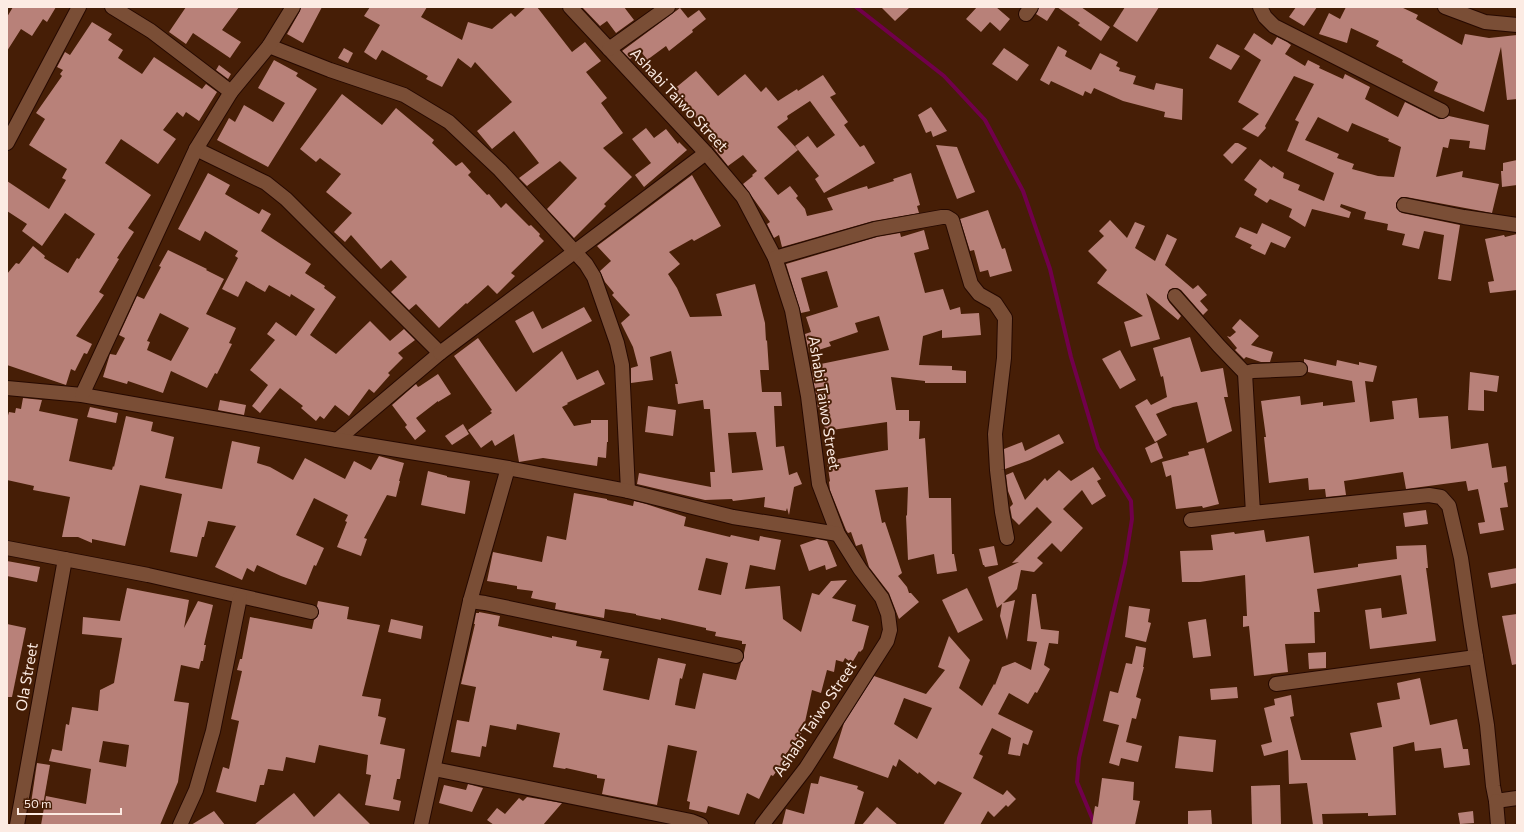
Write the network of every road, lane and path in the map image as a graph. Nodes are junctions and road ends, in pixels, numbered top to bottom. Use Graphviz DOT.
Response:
graph roads {
  1 [pos="79,7"];
  2 [pos="112,7"];
  3 [pos="293,7"];
  4 [pos="570,7"];
  5 [pos="668,7"];
  6 [pos="1260,7"];
  7 [pos="1445,7"];
  8 [pos="1517,25"];
  9 [pos="270,46"];
  10 [pos="609,49"];
  11 [pos="231,92"];
  12 [pos="1442,111"];
  13 [pos="7,143"];
  14 [pos="196,149"];
  15 [pos="706,153"];
  16 [pos="1404,206"];
  17 [pos="1517,225"];
  18 [pos="575,252"];
  19 [pos="775,258"];
  20 [pos="1175,296"];
  21 [pos="440,353"];
  22 [pos="1300,369"];
  23 [pos="1245,373"];
  24 [pos="7,388"];
  25 [pos="82,395"];
  26 [pos="337,440"];
  27 [pos="508,468"];
  28 [pos="628,491"];
  29 [pos="1253,513"];
  30 [pos="1191,520"];
  31 [pos="838,534"];
  32 [pos="1007,538"];
  33 [pos="7,548"];
  34 [pos="65,559"];
  35 [pos="240,597"];
  36 [pos="470,601"];
  37 [pos="311,612"];
  38 [pos="736,656"];
  39 [pos="1476,657"];
  40 [pos="1276,684"];
  41 [pos="434,769"];
  42 [pos="1517,798"];
  43 [pos="1496,801"];
  44 [pos="17,825"];
  45 [pos="180,825"];
  46 [pos="421,825"];
  47 [pos="701,825"];
  48 [pos="762,825"];
  49 [pos="1498,825"];
  1 -- 13 [label="street"];
  2 -- 11 [label="street"];
  3 -- 9 [label="street"];
  4 -- 10 [label="street, Ashabi Taiwo Street"];
  5 -- 10 [label="street"];
  6 -- 12 [label="street"];
  7 -- 8 [label="street"];
  9 -- 11 [label="street"];
  9 -- 18 [label="street"];
  10 -- 15 [label="street, Ashabi Taiwo Street"];
  11 -- 14 [label="street"];
  14 -- 21 [label="street"];
  14 -- 25 [label="street"];
  15 -- 18 [label="street"];
  15 -- 19 [label="street, Ashabi Taiwo Street"];
  16 -- 17 [label="street"];
  18 -- 21 [label="street"];
  18 -- 28 [label="street"];
  19 -- 31 [label="street, Ashabi Taiwo Street"];
  19 -- 32 [label="street"];
  20 -- 23 [label="street"];
  21 -- 26 [label="street"];
  22 -- 23 [label="street"];
  23 -- 29 [label="street"];
  24 -- 25 [label="street"];
  25 -- 26 [label="street"];
  26 -- 27 [label="street"];
  27 -- 28 [label="street"];
  27 -- 36 [label="street"];
  28 -- 31 [label="street"];
  29 -- 30 [label="street"];
  29 -- 39 [label="street"];
  31 -- 48 [label="street, Ashabi Taiwo Street"];
  33 -- 34 [label="street"];
  34 -- 35 [label="street"];
  34 -- 44 [label="street, Ola Street"];
  35 -- 37 [label="street"];
  35 -- 45 [label="street"];
  36 -- 38 [label="street"];
  36 -- 41 [label="street"];
  39 -- 40 [label="street"];
  39 -- 43 [label="street"];
  41 -- 46 [label="street"];
  41 -- 47 [label="street"];
  42 -- 43 [label="street"];
  43 -- 49 [label="street"];
}
